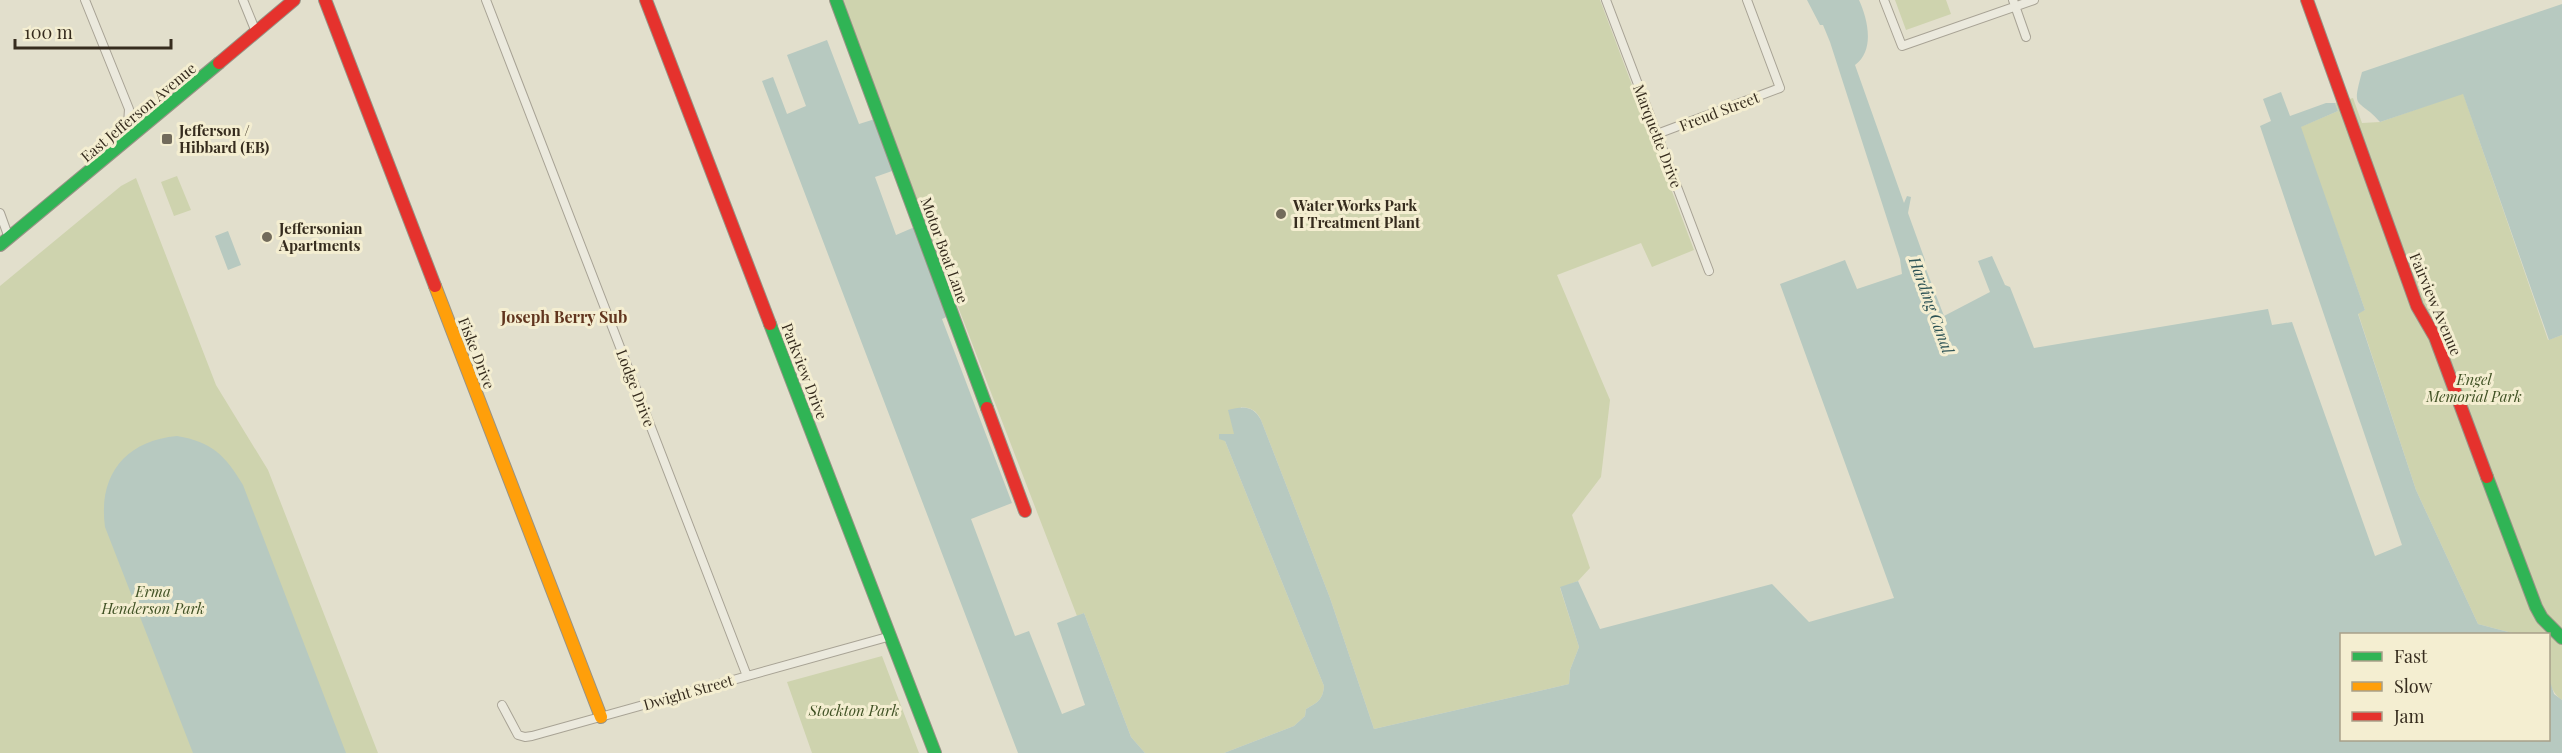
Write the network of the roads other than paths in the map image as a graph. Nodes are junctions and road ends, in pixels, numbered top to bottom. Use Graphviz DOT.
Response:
graph roads {
  1 [pos="85,0"];
  2 [pos="243,0"];
  3 [pos="294,0"];
  4 [pos="325,0"];
  5 [pos="486,0"];
  6 [pos="646,0"];
  7 [pos="836,0"];
  8 [pos="1606,0"];
  9 [pos="1748,0"];
  10 [pos="1884,0"];
  11 [pos="2034,0"];
  12 [pos="2307,0"];
  13 [pos="2014,3"];
  14 [pos="256,32"];
  15 [pos="2026,37"];
  16 [pos="1657,134"];
  17 [pos="127,140"];
  18 [pos="0,213"];
  19 [pos="4,242"];
  20 [pos="1709,271"];
  21 [pos="1025,511"];
  22 [pos="891,636"];
  23 [pos="2562,638"];
  24 [pos="747,676"];
  25 [pos="502,705"];
  26 [pos="601,717"];
  27 [pos="935,753"];
  1 -- 17 [label="street"];
  2 -- 14 [label="street"];
  3 -- 14 [label="street, East Jefferson Avenue"];
  4 -- 26 [label="street, Fiske Drive"];
  5 -- 24 [label="street, Lodge Drive"];
  6 -- 22 [label="street, Parkview Drive"];
  7 -- 21 [label="street, Motor Boat Lane"];
  8 -- 16 [label="street, Marquette Drive"];
  9 -- 16 [label="street, Freud Street"];
  10 -- 13 [label="street"];
  11 -- 13 [label="street"];
  12 -- 23 [label="street, Fairview Avenue"];
  13 -- 15 [label="street"];
  14 -- 17 [label="street, East Jefferson Avenue"];
  16 -- 20 [label="street, Marquette Drive"];
  17 -- 19 [label="street, East Jefferson Avenue"];
  18 -- 19 [label="street"];
  22 -- 24 [label="street, Dwight Street"];
  22 -- 27 [label="street, Parkview Drive"];
  24 -- 26 [label="street, Dwight Street"];
  25 -- 26 [label="street, Dwight Street"];
}
